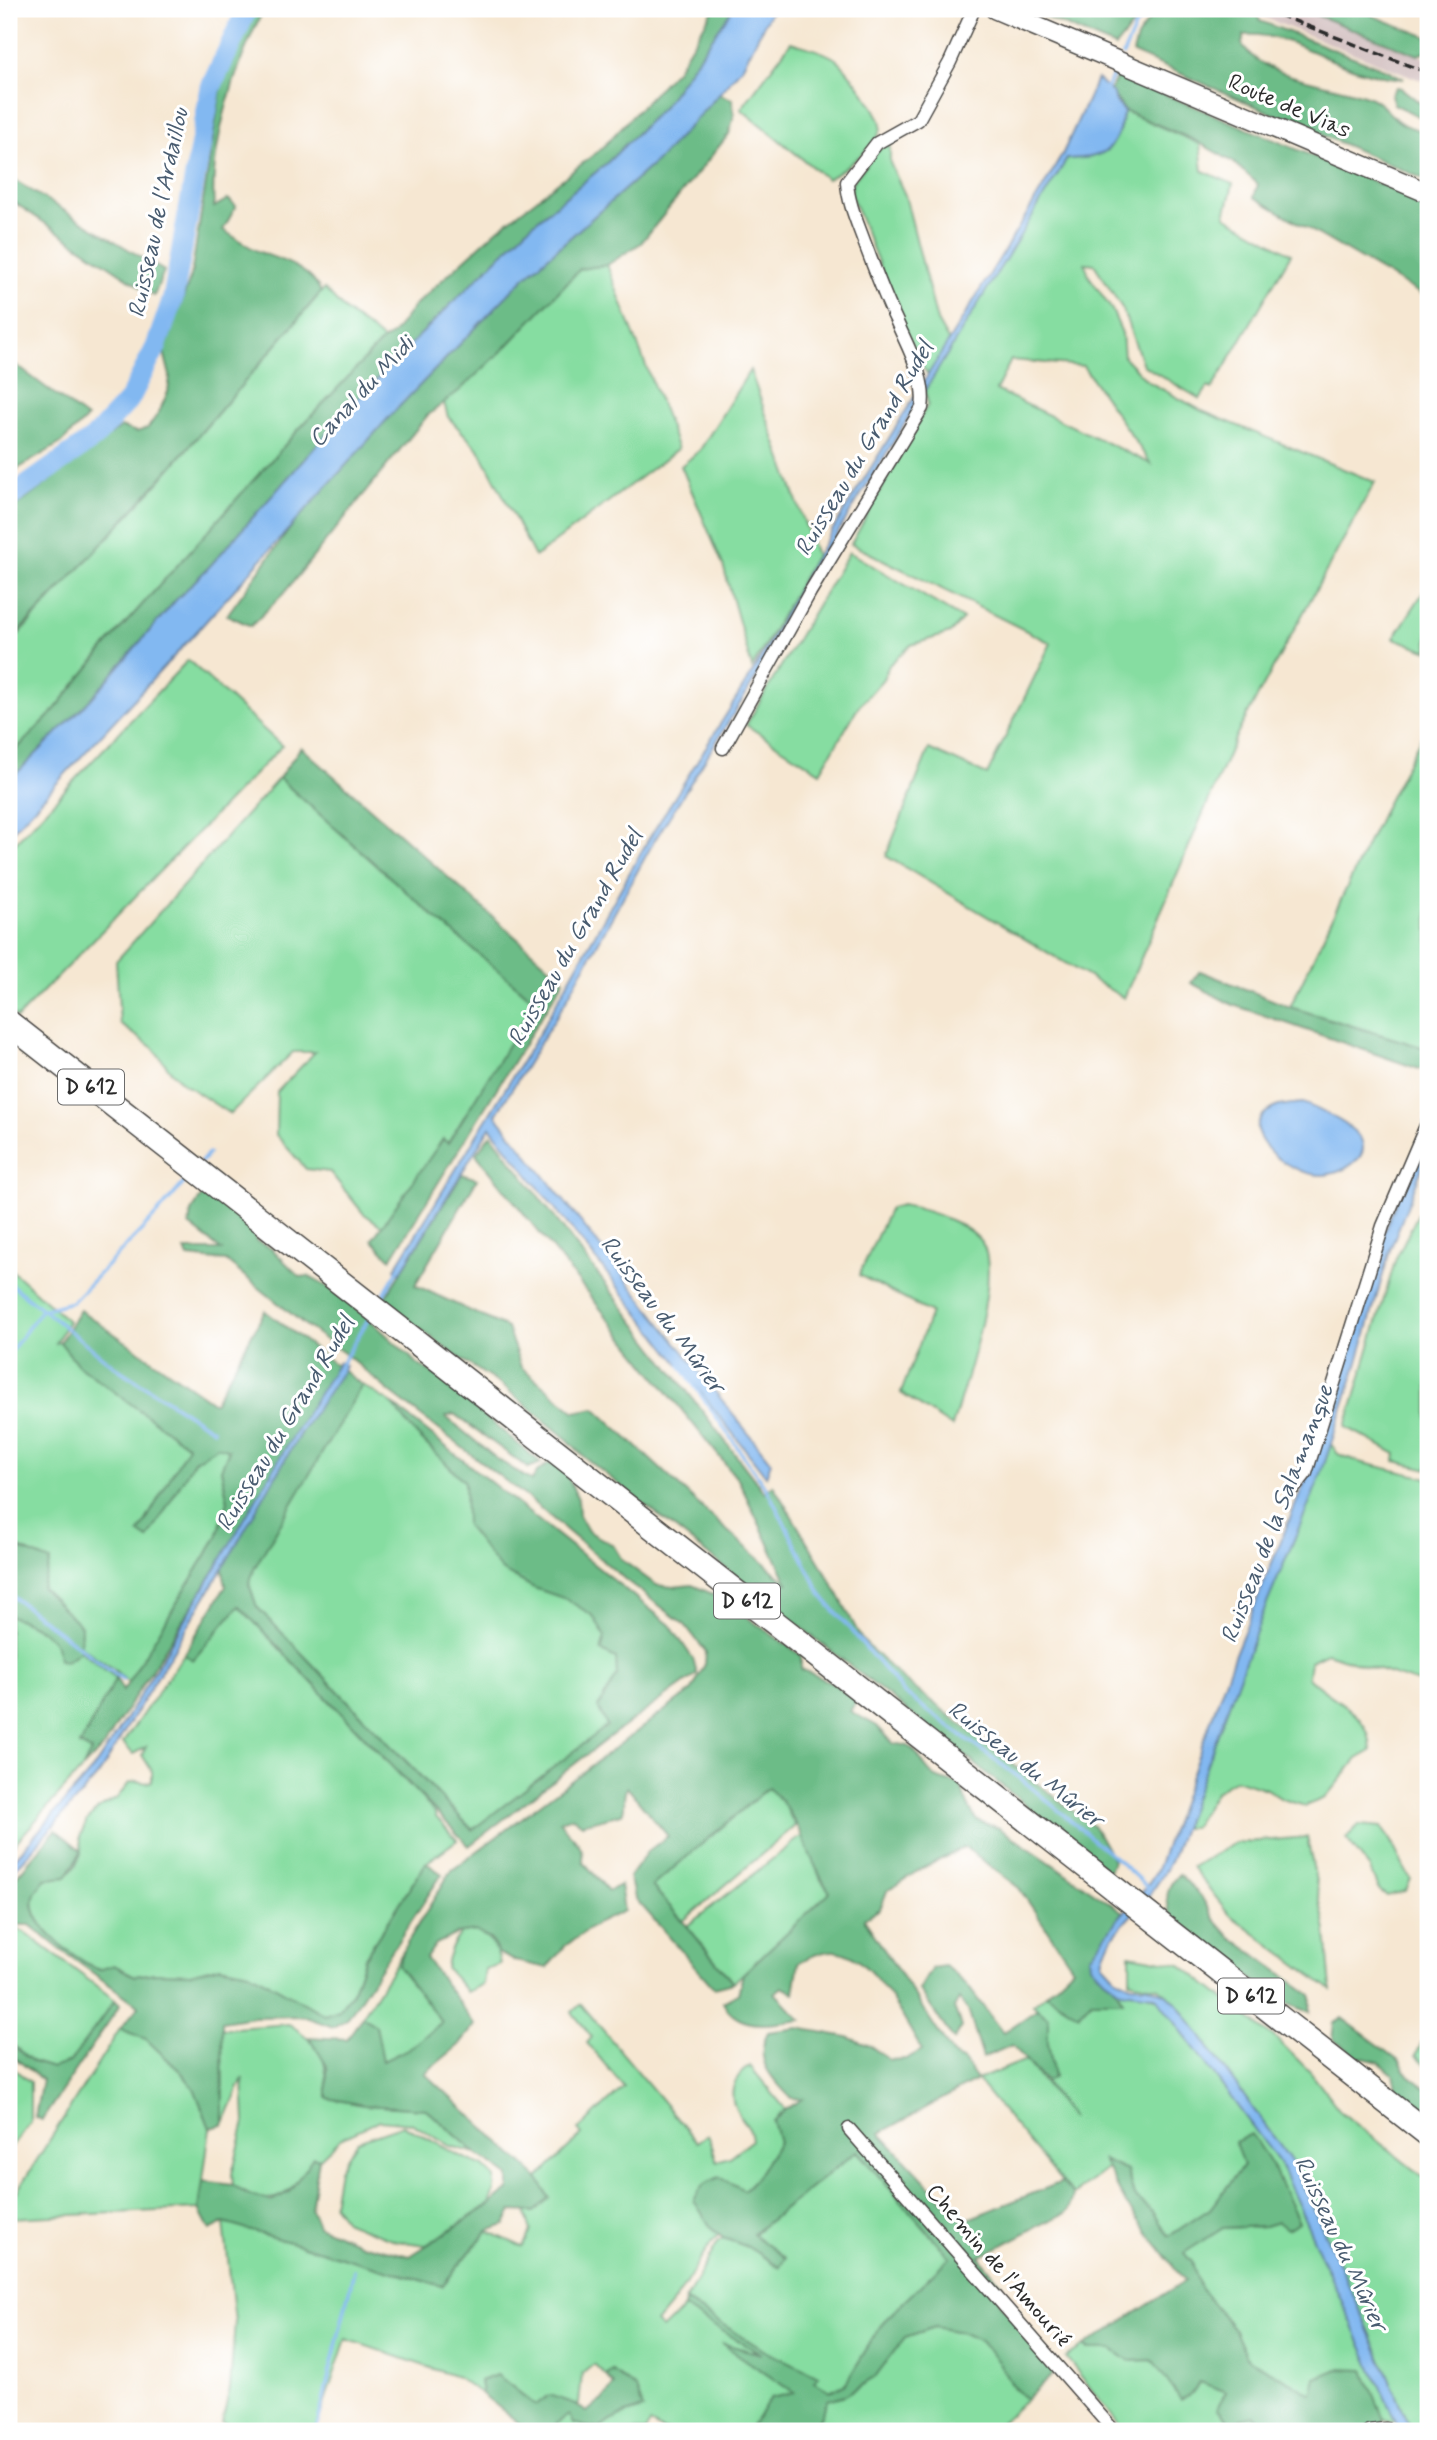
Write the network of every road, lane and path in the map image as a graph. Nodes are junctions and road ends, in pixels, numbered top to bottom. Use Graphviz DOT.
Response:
graph roads {
  1 [pos="974,9"];
  2 [pos="995,9"];
  3 [pos="1428,193"];
  4 [pos="723,748"];
  5 [pos="9,1023"];
  6 [pos="1428,1121"];
  7 [pos="1295,1487"];
  8 [pos="1378,2096"];
  9 [pos="849,2129"];
  10 [pos="1428,2134"];
  11 [pos="1428,2141"];
  12 [pos="1114,2431"];
  13 [pos="1369,2431"];
  14 [pos="1388,2431"];
  1 -- 4 [label="street"];
  2 -- 3 [label="main road, Route de Vias"];
  5 -- 8 [label="highway, D 612"];
  6 -- 7 [label="street"];
  8 -- 10 [label="highway, D 612"];
  8 -- 11 [label="highway, D 612"];
  9 -- 12 [label="street, Chemin de l'Amourié"];
  13 -- 14 [label="street"];
}
